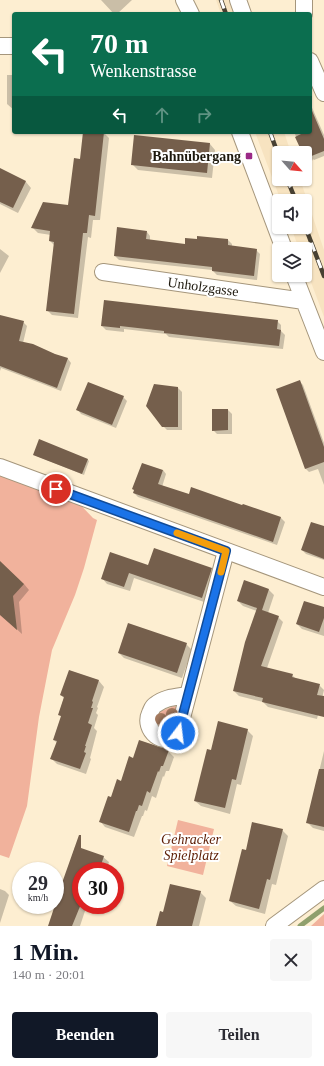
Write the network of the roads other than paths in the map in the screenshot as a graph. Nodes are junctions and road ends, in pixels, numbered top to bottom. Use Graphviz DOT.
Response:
graph roads {
  1 [pos="184,0"];
  2 [pos="238,0"];
  3 [pos="304,0"];
  4 [pos="190,12"];
  5 [pos="242,12"];
  6 [pos="304,12"];
  7 [pos="0,46"];
  8 [pos="12,46"];
  9 [pos="312,58"];
  10 [pos="324,61"];
  11 [pos="312,66"];
  12 [pos="324,93"];
  13 [pos="241,134"];
  14 [pos="281,242"];
  15 [pos="102,272"];
  16 [pos="297,282"];
  17 [pos="304,301"];
  18 [pos="324,352"];
  19 [pos="0,467"];
  20 [pos="226,551"];
  21 [pos="324,586"];
  22 [pos="188,695"];
  23 [pos="324,889"];
  24 [pos="274,926"];
  1 -- 4 [label="street"];
  2 -- 5 [label="street"];
  3 -- 6 [label="street"];
  7 -- 8 [label="street"];
  9 -- 10 [label="street"];
  11 -- 12 [label="street"];
  13 -- 14 [label="street"];
  15 -- 17 [label="street, Unholzgasse"];
  16 -- 17 [label="street"];
  17 -- 18 [label="street"];
  19 -- 20 [label="street"];
  20 -- 21 [label="street"];
  20 -- 22 [label="street"];
  23 -- 24 [label="street"];
}
